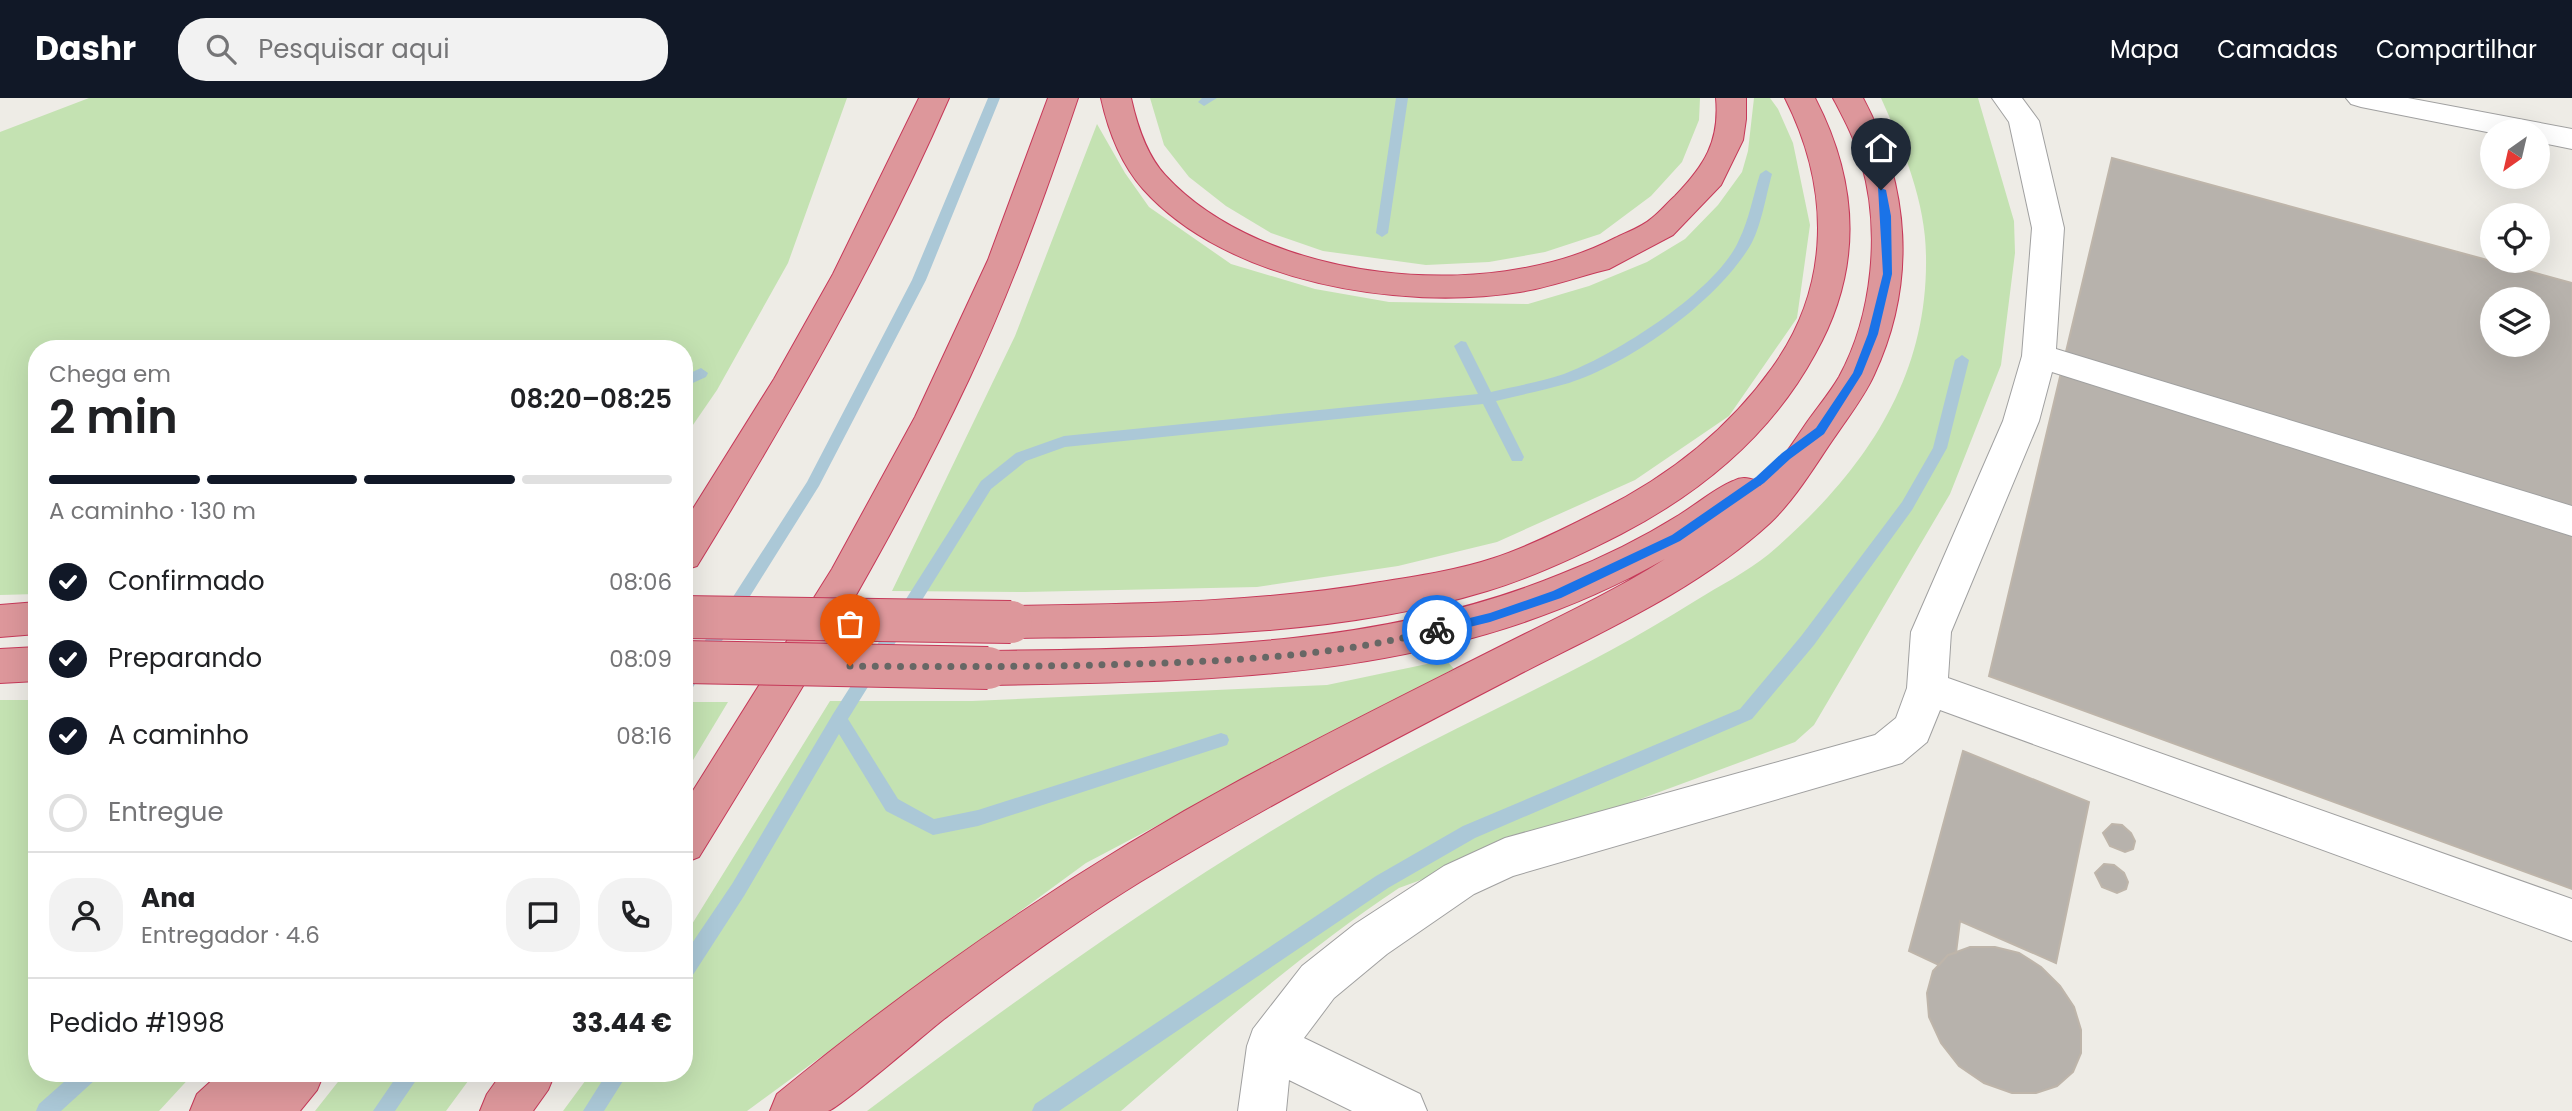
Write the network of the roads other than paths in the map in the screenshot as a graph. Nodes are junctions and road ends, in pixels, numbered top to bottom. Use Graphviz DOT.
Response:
graph roads {
  1 [pos="934,98"];
  2 [pos="1063,98"];
  3 [pos="1116,98"];
  4 [pos="1731,98"];
  5 [pos="1800,98"];
  6 [pos="1847,98"];
  7 [pos="2007,98"];
  8 [pos="2361,98"];
  9 [pos="2480,121"];
  10 [pos="2550,135"];
  11 [pos="2572,139"];
  12 [pos="2039,356"];
  13 [pos="1820,431"];
  14 [pos="2572,521"];
  15 [pos="693,540"];
  16 [pos="693,617"];
  17 [pos="28,619"];
  18 [pos="0,621"];
  19 [pos="693,663"];
  20 [pos="28,664"];
  21 [pos="0,666"];
  22 [pos="1927,688"];
  23 [pos="693,827"];
  24 [pos="2572,920"];
  25 [pos="1270,1046"];
  26 [pos="245,1082"];
  27 [pos="293,1082"];
  28 [pos="525,1082"];
  29 [pos="214,1111"];
  30 [pos="270,1111"];
  31 [pos="504,1111"];
  32 [pos="794,1111"];
  33 [pos="1262,1111"];
  34 [pos="1403,1111"];
  1 -- 15 [label="highway"];
  2 -- 23 [label="highway"];
  3 -- 4 [label="highway"];
  5 -- 16 [label="highway, bridge"];
  6 -- 13 [label="highway"];
  7 -- 12 [label="lane"];
  8 -- 9 [label="lane"];
  10 -- 11 [label="lane"];
  12 -- 14 [label="lane"];
  12 -- 22 [label="lane"];
  13 -- 19 [label="highway, bridge"];
  13 -- 32 [label="highway"];
  17 -- 18 [label="highway"];
  20 -- 21 [label="highway"];
  22 -- 24 [label="lane"];
  22 -- 25 [label="lane"];
  25 -- 33 [label="lane"];
  25 -- 34 [label="lane"];
  26 -- 29 [label="highway"];
  27 -- 30 [label="highway"];
  28 -- 31 [label="highway"];
}
